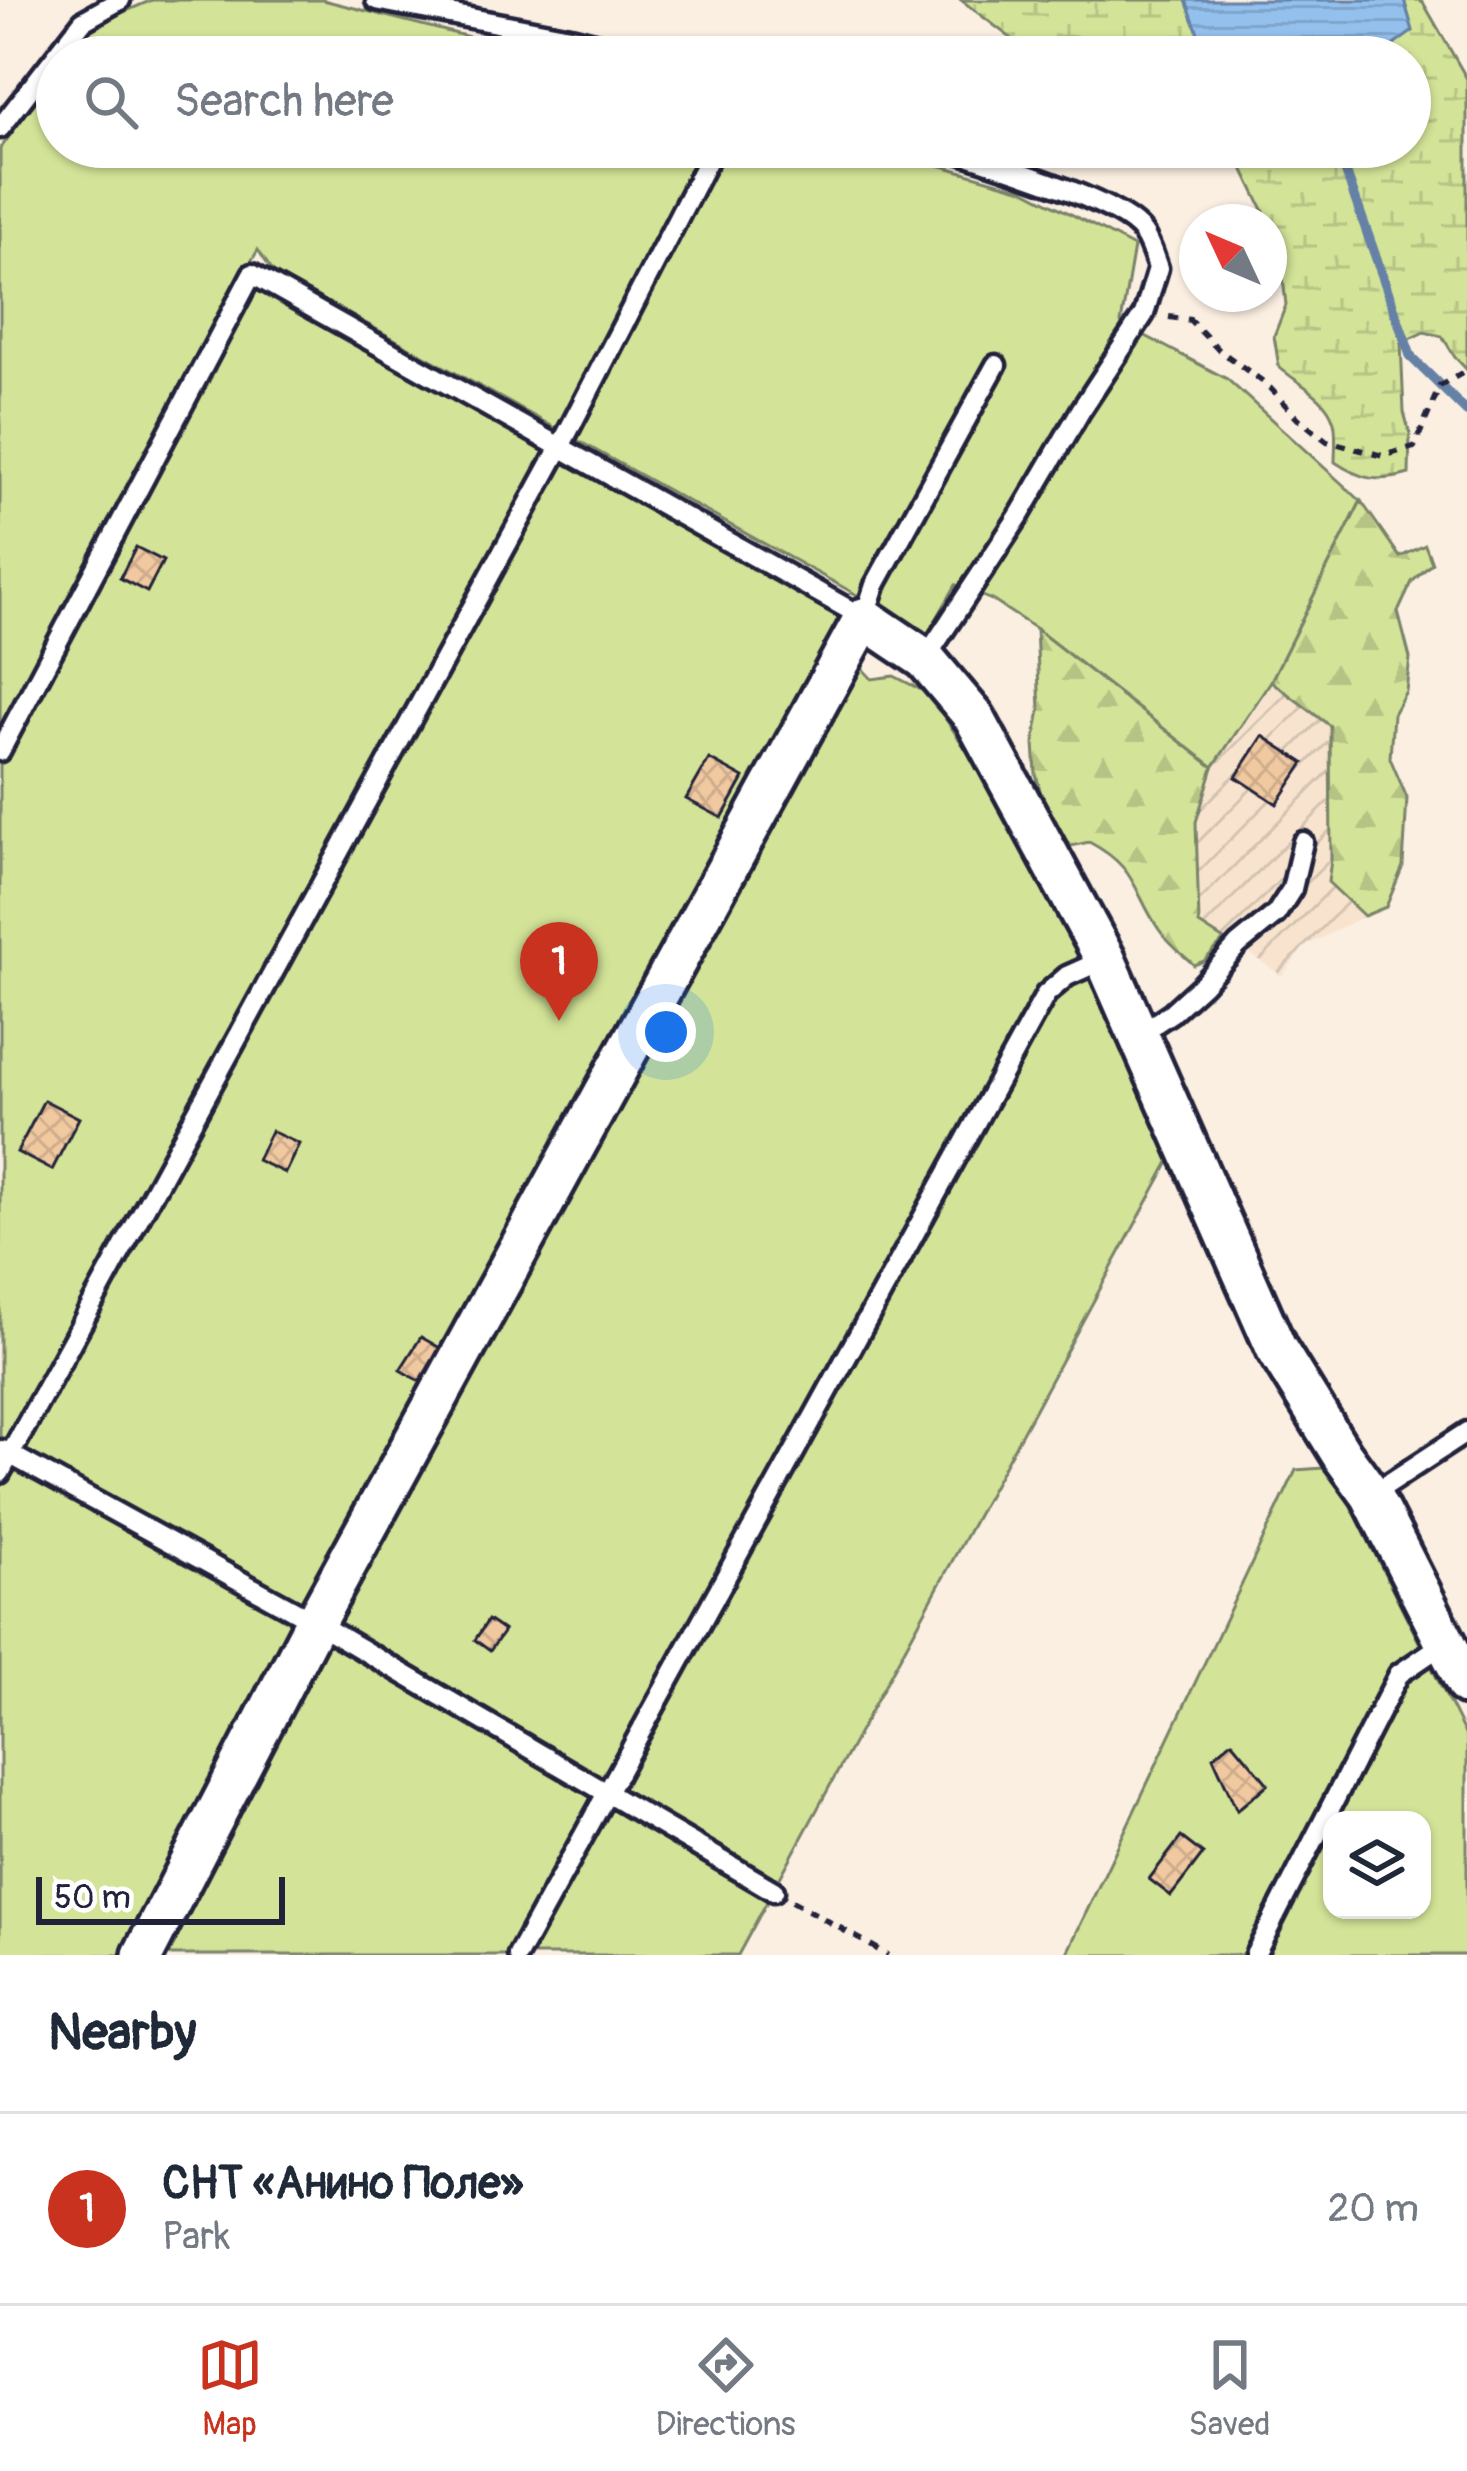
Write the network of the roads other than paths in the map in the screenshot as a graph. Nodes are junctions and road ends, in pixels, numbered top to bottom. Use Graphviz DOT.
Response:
graph roads {
  1 [pos="120,0"];
  2 [pos="376,0"];
  3 [pos="71,36"];
  4 [pos="565,36"];
  5 [pos="36,82"];
  6 [pos="0,128"];
  7 [pos="704,168"];
  8 [pos="1006,168"];
  9 [pos="996,364"];
  10 [pos="560,447"];
  11 [pos="865,618"];
  12 [pos="925,659"];
  13 [pos="0,752"];
  14 [pos="1303,842"];
  15 [pos="1105,959"];
  16 [pos="1138,1035"];
  17 [pos="1467,1432"];
  18 [pos="5,1451"];
  19 [pos="0,1473"];
  20 [pos="1371,1495"];
  21 [pos="316,1622"];
  22 [pos="1446,1642"];
  23 [pos="1467,1685"];
  24 [pos="608,1792"];
  25 [pos="774,1891"];
  26 [pos="142,1955"];
  27 [pos="518,1955"];
  28 [pos="1255,1955"];
  1 -- 3 [label="lane"];
  2 -- 4 [label="lane"];
  5 -- 6 [label="lane"];
  7 -- 10 [label="lane"];
  8 -- 12 [label="lane"];
  9 -- 11 [label="lane"];
  10 -- 11 [label="lane"];
  10 -- 13 [label="lane"];
  10 -- 18 [label="lane"];
  11 -- 12 [label="street"];
  11 -- 21 [label="street"];
  12 -- 15 [label="street"];
  14 -- 16 [label="lane"];
  15 -- 16 [label="street"];
  15 -- 24 [label="lane"];
  16 -- 20 [label="street"];
  17 -- 20 [label="lane"];
  18 -- 19 [label="lane"];
  18 -- 21 [label="lane"];
  20 -- 22 [label="street"];
  21 -- 24 [label="lane"];
  21 -- 26 [label="street"];
  22 -- 23 [label="street"];
  22 -- 28 [label="lane"];
  24 -- 25 [label="lane"];
  24 -- 27 [label="lane"];
}
